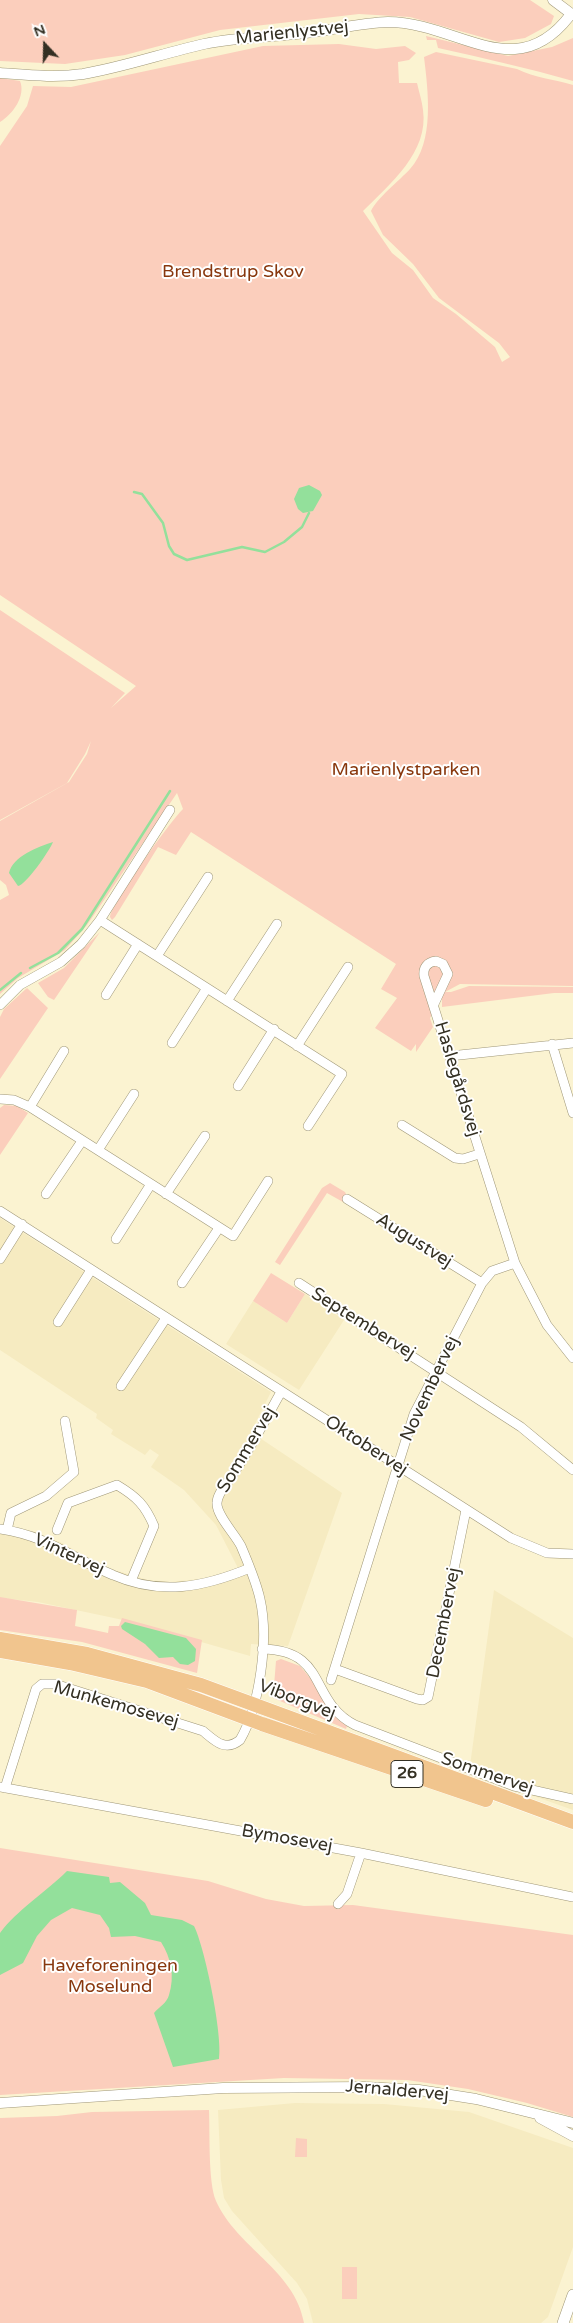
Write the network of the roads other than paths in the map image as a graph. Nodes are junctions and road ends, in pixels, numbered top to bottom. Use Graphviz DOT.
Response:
graph roads {
  1 [pos="553,0"];
  2 [pos="572,14"];
  3 [pos="0,73"];
  4 [pos="170,810"];
  5 [pos="208,877"];
  6 [pos="100,920"];
  7 [pos="277,924"];
  8 [pos="138,944"];
  9 [pos="157,956"];
  10 [pos="348,966"];
  11 [pos="207,988"];
  12 [pos="106,995"];
  13 [pos="228,1001"];
  14 [pos="0,1004"];
  15 [pos="434,1004"];
  16 [pos="274,1030"];
  17 [pos="172,1043"];
  18 [pos="573,1043"];
  19 [pos="552,1044"];
  20 [pos="297,1046"];
  21 [pos="64,1051"];
  22 [pos="450,1056"];
  23 [pos="238,1086"];
  24 [pos="134,1094"];
  25 [pos="0,1099"];
  26 [pos="30,1107"];
  27 [pos="573,1113"];
  28 [pos="402,1124"];
  29 [pos="308,1126"];
  30 [pos="204,1136"];
  31 [pos="82,1141"];
  32 [pos="98,1150"];
  33 [pos="479,1154"];
  34 [pos="268,1180"];
  35 [pos="150,1184"];
  36 [pos="46,1194"];
  37 [pos="166,1194"];
  38 [pos="347,1199"];
  39 [pos="0,1211"];
  40 [pos="22,1224"];
  41 [pos="219,1228"];
  42 [pos="116,1239"];
  43 [pos="0,1259"];
  44 [pos="514,1263"];
  45 [pos="91,1270"];
  46 [pos="182,1283"];
  47 [pos="482,1283"];
  48 [pos="299,1284"];
  49 [pos="166,1318"];
  50 [pos="58,1322"];
  51 [pos="573,1358"];
  52 [pos="435,1370"];
  53 [pos="121,1386"];
  54 [pos="281,1392"];
  55 [pos="65,1421"];
  56 [pos="396,1466"];
  57 [pos="573,1470"];
  58 [pos="466,1510"];
  59 [pos="4,1530"];
  60 [pos="57,1530"];
  61 [pos="573,1554"];
  62 [pos="250,1568"];
  63 [pos="131,1582"];
  64 [pos="0,1639"];
  65 [pos="262,1649"];
  66 [pos="0,1652"];
  67 [pos="335,1669"];
  68 [pos="331,1680"];
  69 [pos="253,1704"];
  70 [pos="249,1719"];
  71 [pos="2,1787"];
  72 [pos="573,1799"];
  73 [pos="573,1822"];
  74 [pos="573,1832"];
  75 [pos="361,1853"];
  76 [pos="573,1897"];
  77 [pos="338,1904"];
  78 [pos="0,2103"];
  79 [pos="537,2116"];
  80 [pos="573,2123"];
  81 [pos="573,2136"];
  82 [pos="573,2295"];
  83 [pos="563,2323"];
  1 -- 2 [label="street"];
  2 -- 3 [label="street, Marienlystvej"];
  4 -- 6 [label="street"];
  5 -- 9 [label="street"];
  6 -- 8 [label="street"];
  6 -- 14 [label="street"];
  7 -- 13 [label="street"];
  8 -- 9 [label="street"];
  8 -- 12 [label="street"];
  9 -- 11 [label="street"];
  10 -- 20 [label="street"];
  11 -- 13 [label="street"];
  11 -- 17 [label="street"];
  13 -- 16 [label="street"];
  15 -- 22 [label="street, Haslegårdsvej"];
  16 -- 20 [label="street"];
  16 -- 23 [label="street"];
  18 -- 19 [label="street"];
  19 -- 22 [label="street"];
  19 -- 27 [label="street"];
  20 -- 29 [label="street"];
  21 -- 26 [label="street"];
  22 -- 33 [label="street, Haslegårdsvej"];
  24 -- 32 [label="street"];
  25 -- 26 [label="street"];
  26 -- 31 [label="street"];
  28 -- 33 [label="street, Haslegårdsvej"];
  30 -- 37 [label="street"];
  31 -- 32 [label="street"];
  31 -- 36 [label="street"];
  32 -- 35 [label="street"];
  33 -- 44 [label="street, Haslegårdsvej"];
  34 -- 41 [label="street"];
  35 -- 37 [label="street"];
  35 -- 42 [label="street"];
  37 -- 41 [label="street"];
  38 -- 47 [label="street, Augustvej"];
  39 -- 40 [label="street, Oktobervej"];
  40 -- 43 [label="street"];
  40 -- 45 [label="street, Oktobervej"];
  41 -- 46 [label="street"];
  44 -- 47 [label="street, Novembervej"];
  44 -- 51 [label="street, Haslegårdsvej"];
  45 -- 49 [label="street, Oktobervej"];
  45 -- 50 [label="street"];
  47 -- 52 [label="street, Novembervej"];
  48 -- 52 [label="street, Septembervej"];
  49 -- 53 [label="street"];
  49 -- 54 [label="street, Oktobervej"];
  52 -- 56 [label="street, Novembervej"];
  52 -- 57 [label="street, Septembervej"];
  54 -- 56 [label="street, Oktobervej"];
  54 -- 62 [label="street, Sommervej"];
  55 -- 59 [label="street, Vintervej"];
  56 -- 58 [label="street, Oktobervej"];
  56 -- 67 [label="street, Novembervej"];
  58 -- 61 [label="street, Oktobervej"];
  58 -- 67 [label="street, Decembervej"];
  59 -- 63 [label="street, Vintervej"];
  60 -- 63 [label="street, Vintervej"];
  62 -- 63 [label="street, Vintervej"];
  62 -- 65 [label="street, Sommervej"];
  64 -- 69 [label="main road, Viborgvej / 26"];
  65 -- 69 [label="street, Sommervej"];
  65 -- 72 [label="street, Sommervej"];
  66 -- 70 [label="main road, Viborgvej / 26"];
  67 -- 68 [label="street, Novembervej"];
  69 -- 70 [label="street, Sommervej"];
  69 -- 73 [label="main road, Viborgvej / 26"];
  70 -- 71 [label="street, Munkemosevej"];
  70 -- 74 [label="main road, Viborgvej / 26"];
  71 -- 75 [label="street, Bymosevej"];
  75 -- 76 [label="street, Bymosevej"];
  75 -- 77 [label="street"];
  78 -- 79 [label="street, Jernaldervej"];
  79 -- 80 [label="street, Jernaldervej"];
  79 -- 81 [label="street, Jernaldervej"];
  82 -- 83 [label="main road"];
}
